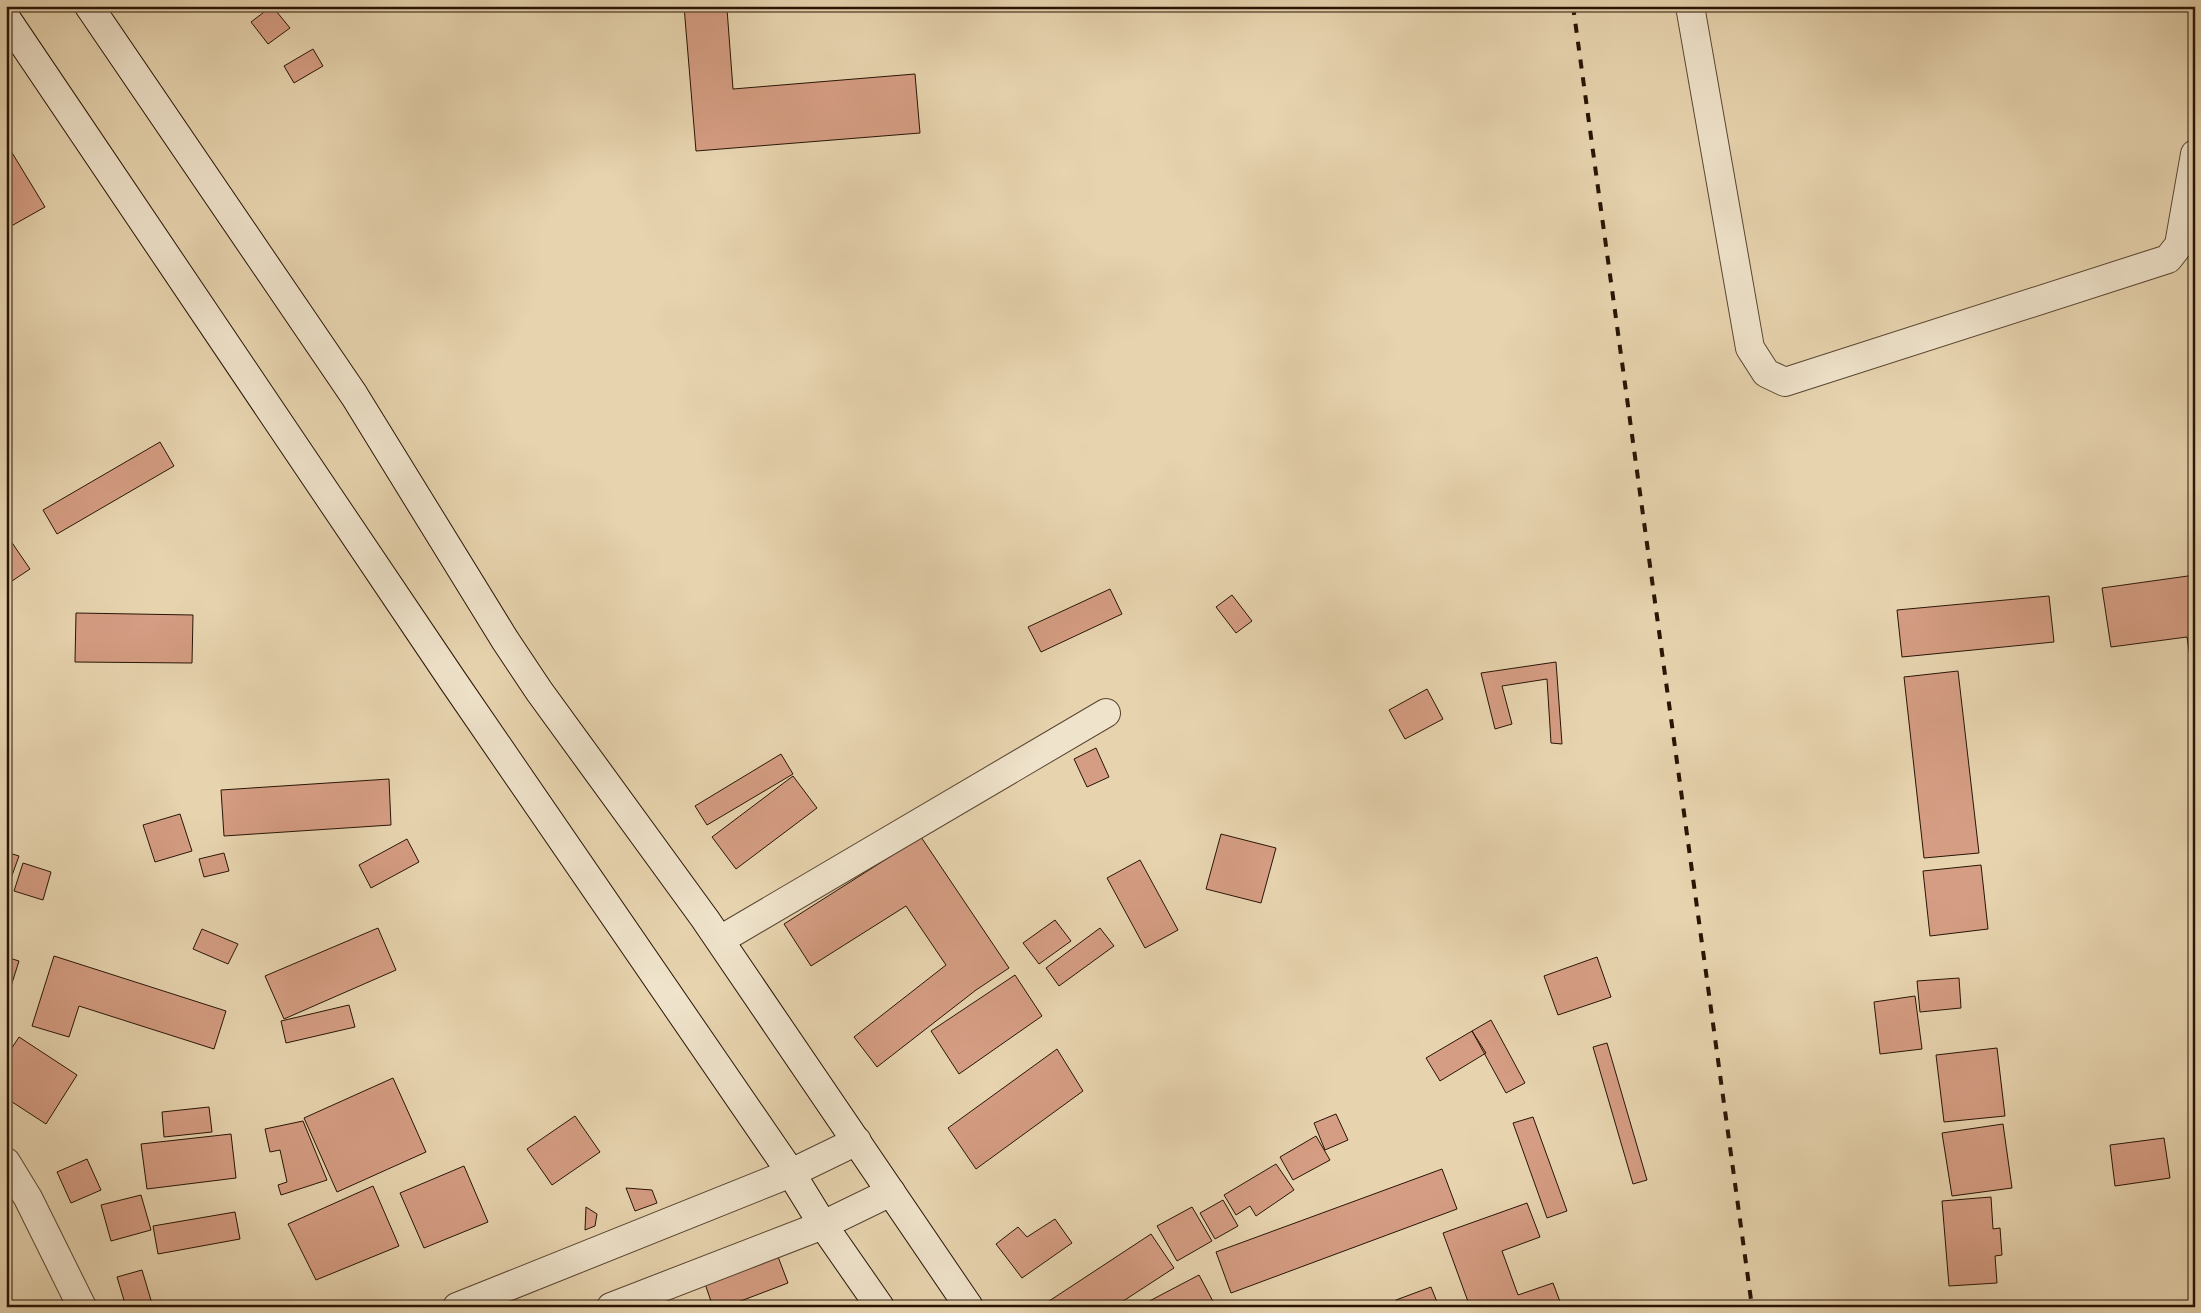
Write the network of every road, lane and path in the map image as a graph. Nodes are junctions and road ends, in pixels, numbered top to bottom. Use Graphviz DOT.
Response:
graph roads {
  1 [pos="89,6"];
  2 [pos="1690,6"];
  3 [pos="6,18"];
  4 [pos="2195,154"];
  5 [pos="1106,714"];
  6 [pos="720,940"];
  7 [pos="856,1141"];
  8 [pos="6,1162"];
  9 [pos="791,1173"];
  10 [pos="891,1192"];
  11 [pos="823,1225"];
  12 [pos="82,1307"];
  13 [pos="457,1307"];
  14 [pos="611,1307"];
  15 [pos="880,1307"];
  16 [pos="969,1307"];
  1 -- 6 [label="main road"];
  2 -- 4 [label="main road"];
  3 -- 9 [label="main road"];
  5 -- 6 [label="main road"];
  6 -- 7 [label="main road"];
  7 -- 9 [label="main road"];
  7 -- 10 [label="main road"];
  8 -- 12 [label="main road"];
  9 -- 11 [label="main road"];
  9 -- 13 [label="main road"];
  10 -- 11 [label="main road"];
  10 -- 16 [label="main road"];
  11 -- 14 [label="main road"];
  11 -- 15 [label="main road"];
}
